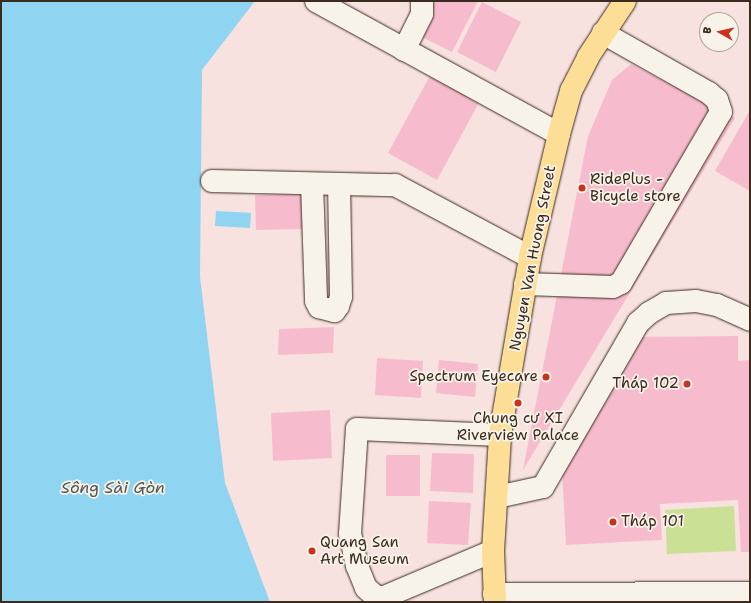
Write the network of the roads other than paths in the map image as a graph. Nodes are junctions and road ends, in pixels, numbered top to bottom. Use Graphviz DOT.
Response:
graph roads {
  1 [pos="316,1"];
  2 [pos="422,1"];
  3 [pos="625,1"];
  4 [pos="602,33"];
  5 [pos="404,50"];
  6 [pos="559,134"];
  7 [pos="212,181"];
  8 [pos="312,184"];
  9 [pos="339,184"];
  10 [pos="530,257"];
  11 [pos="525,284"];
  12 [pos="750,320"];
  13 [pos="500,435"];
  14 [pos="497,497"];
  15 [pos="493,551"];
  16 [pos="750,593"];
  17 [pos="708,597"];
  18 [pos="494,598"];
  1 -- 5 [label="street"];
  2 -- 5 [label="street"];
  3 -- 4 [label="main road, Nguyen Van Huong Street"];
  4 -- 6 [label="main road, Nguyen Van Huong Street"];
  4 -- 11 [label="street"];
  5 -- 6 [label="street"];
  6 -- 10 [label="main road, Nguyen Van Huong Street"];
  7 -- 8 [label="street"];
  8 -- 9 [label="street"];
  8 -- 9 [label="street"];
  9 -- 10 [label="street"];
  10 -- 11 [label="main road, Nguyen Van Huong Street"];
  11 -- 13 [label="main road, Nguyen Van Huong Street"];
  12 -- 14 [label="street"];
  13 -- 14 [label="main road, Nguyen Van Huong Street"];
  13 -- 15 [label="street"];
  14 -- 15 [label="main road, Nguyen Van Huong Street"];
  15 -- 18 [label="main road, Nguyen Van Huong Street"];
  16 -- 17 [label="street"];
  17 -- 18 [label="street"];
}
